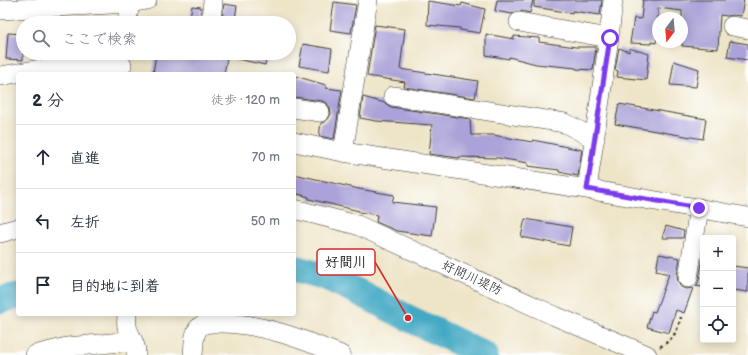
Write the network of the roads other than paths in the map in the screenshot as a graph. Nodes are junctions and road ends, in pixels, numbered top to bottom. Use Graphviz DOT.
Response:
graph roads {
  1 [pos="213,0"];
  2 [pos="368,0"];
  3 [pos="613,0"];
  4 [pos="136,1"];
  5 [pos="0,10"];
  6 [pos="131,16"];
  7 [pos="212,16"];
  8 [pos="519,22"];
  9 [pos="610,38"];
  10 [pos="123,64"];
  11 [pos="23,72"];
  12 [pos="16,73"];
  13 [pos="0,76"];
  14 [pos="394,96"];
  15 [pos="296,108"];
  16 [pos="320,112"];
  17 [pos="595,140"];
  18 [pos="296,142"];
  19 [pos="343,152"];
  20 [pos="587,189"];
  21 [pos="297,204"];
  22 [pos="699,208"];
  23 [pos="748,216"];
  24 [pos="16,229"];
  25 [pos="0,233"];
  26 [pos="688,278"];
  27 [pos="135,341"];
  28 [pos="644,354"];
  29 [pos="35,355"];
  30 [pos="193,355"];
  31 [pos="341,355"];
  1 -- 7 [label="street"];
  2 -- 19 [label="street"];
  3 -- 9 [label="street"];
  4 -- 5 [label="street"];
  4 -- 6 [label="street"];
  8 -- 9 [label="street"];
  9 -- 17 [label="street"];
  10 -- 11 [label="street"];
  12 -- 13 [label="street"];
  14 -- 17 [label="street"];
  15 -- 16 [label="street"];
  17 -- 20 [label="street"];
  18 -- 19 [label="street"];
  19 -- 20 [label="street"];
  20 -- 22 [label="street"];
  21 -- 28 [label="street, 好間川堤防"];
  22 -- 23 [label="street"];
  22 -- 26 [label="street"];
  24 -- 25 [label="street"];
  27 -- 29 [label="street"];
  30 -- 31 [label="street"];
}
